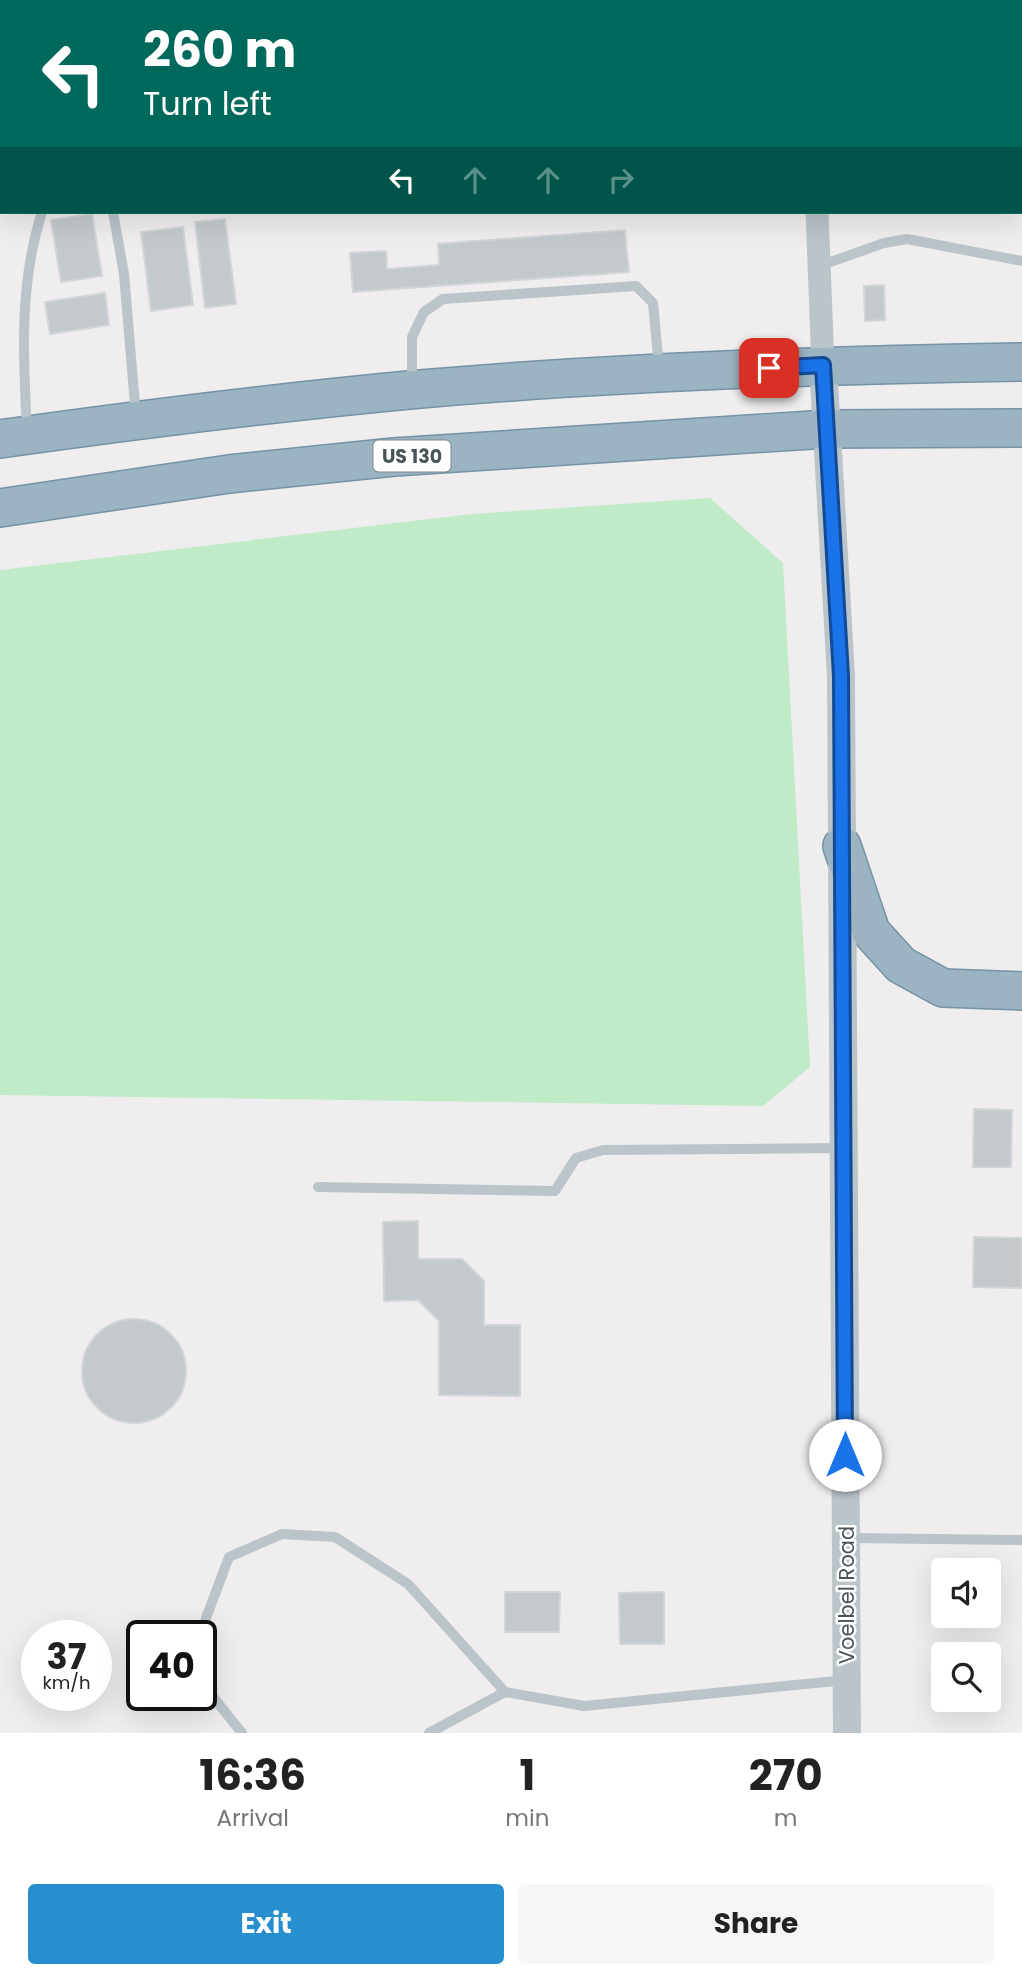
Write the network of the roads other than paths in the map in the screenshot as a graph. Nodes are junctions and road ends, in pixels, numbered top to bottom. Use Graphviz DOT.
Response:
graph roads {
  1 [pos="40,214"];
  2 [pos="113,214"];
  3 [pos="817,214"];
  4 [pos="1022,261"];
  5 [pos="819,266"];
  6 [pos="1022,362"];
  7 [pos="823,365"];
  8 [pos="660,373"];
  9 [pos="412,390"];
  10 [pos="136,419"];
  11 [pos="1022,428"];
  12 [pos="827,429"];
  13 [pos="947,429"];
  14 [pos="14,437"];
  15 [pos="1022,452"];
  16 [pos="0,508"];
  17 [pos="842,846"];
  18 [pos="1022,991"];
  19 [pos="843,1148"];
  20 [pos="318,1187"];
  21 [pos="846,1538"];
  22 [pos="1022,1540"];
  23 [pos="206,1620"];
  24 [pos="846,1680"];
  25 [pos="505,1692"];
  26 [pos="217,1702"];
  27 [pos="242,1733"];
  28 [pos="429,1733"];
  29 [pos="847,1733"];
  1 -- 14 [label="lane"];
  2 -- 10 [label="lane"];
  3 -- 5 [label="street"];
  4 -- 5 [label="lane"];
  5 -- 7 [label="street"];
  6 -- 7 [label="highway"];
  7 -- 8 [label="highway"];
  7 -- 12 [label="street, Voelbel Road"];
  8 -- 9 [label="highway"];
  8 -- 9 [label="lane"];
  9 -- 10 [label="highway"];
  10 -- 14 [label="highway"];
  11 -- 13 [label="highway, US 130"];
  12 -- 13 [label="highway, US 130"];
  12 -- 16 [label="highway, US 130"];
  12 -- 17 [label="street, Voelbel Road"];
  13 -- 15 [label="highway"];
  17 -- 18 [label="highway"];
  17 -- 19 [label="street, Voelbel Road"];
  19 -- 20 [label="lane"];
  19 -- 21 [label="street, Voelbel Road"];
  21 -- 22 [label="lane"];
  21 -- 24 [label="street, Voelbel Road"];
  23 -- 25 [label="lane"];
  24 -- 25 [label="lane"];
  24 -- 29 [label="street, Voelbel Road"];
  25 -- 28 [label="lane"];
  26 -- 27 [label="lane"];
}
